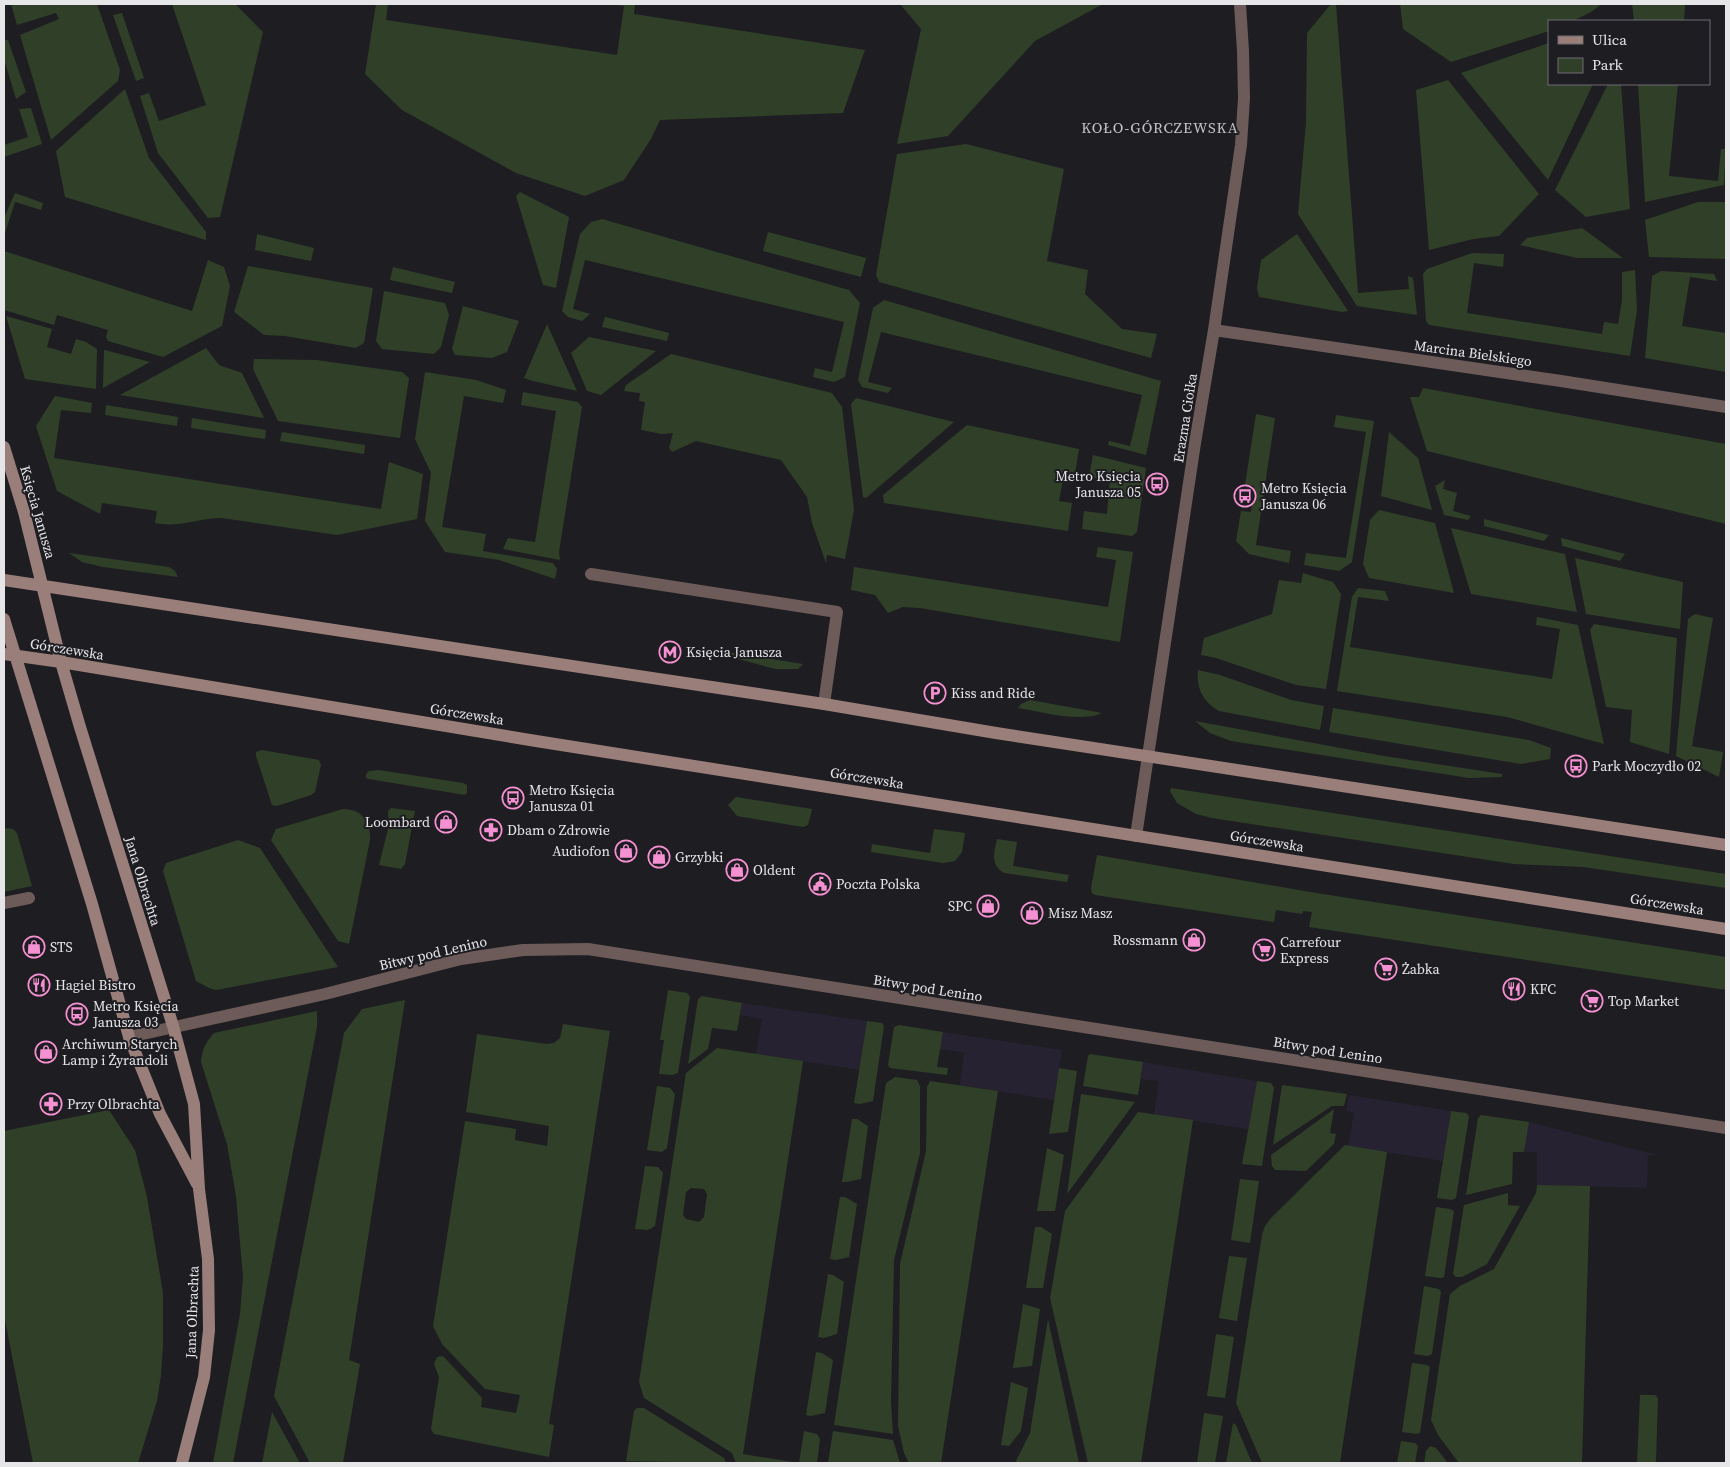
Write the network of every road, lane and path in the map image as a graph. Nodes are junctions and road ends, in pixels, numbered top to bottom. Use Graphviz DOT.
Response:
graph roads {
  1 [pos="1240,4"];
  2 [pos="1214,330"];
  3 [pos="1726,408"];
  4 [pos="4,447"];
  5 [pos="591,574"];
  6 [pos="4,580"];
  7 [pos="42,585"];
  8 [pos="4,619"];
  9 [pos="9,655"];
  10 [pos="61,662"];
  11 [pos="824,704"];
  12 [pos="1147,756"];
  13 [pos="1136,836"];
  14 [pos="1726,845"];
  15 [pos="29,898"];
  16 [pos="4,903"];
  17 [pos="1726,929"];
  18 [pos="173,1026"];
  19 [pos="129,1037"];
  20 [pos="1726,1128"];
  21 [pos="199,1189"];
  22 [pos="182,1463"];
  1 -- 2 [label="street, Erazma Ciołka"];
  2 -- 3 [label="street, Marcina Bielskiego"];
  2 -- 12 [label="street, Erazma Ciołka"];
  4 -- 7 [label="main road, Księcia Janusza"];
  5 -- 11 [label="street"];
  6 -- 7 [label="main road"];
  7 -- 10 [label="main road, Jana Olbrachta"];
  7 -- 11 [label="main road"];
  8 -- 9 [label="main road, Jana Olbrachta"];
  9 -- 10 [label="main road, Górczewska"];
  9 -- 19 [label="main road, Jana Olbrachta"];
  10 -- 13 [label="main road, Górczewska"];
  10 -- 18 [label="main road, Jana Olbrachta"];
  11 -- 12 [label="main road"];
  12 -- 13 [label="street, Erazma Ciołka"];
  12 -- 14 [label="main road"];
  13 -- 17 [label="main road, Górczewska"];
  15 -- 16 [label="street"];
  18 -- 19 [label="street, Bitwy pod Lenino"];
  18 -- 20 [label="street, Bitwy pod Lenino"];
  18 -- 21 [label="main road, Jana Olbrachta"];
  19 -- 21 [label="main road, Jana Olbrachta"];
  21 -- 22 [label="main road, Jana Olbrachta"];
}
